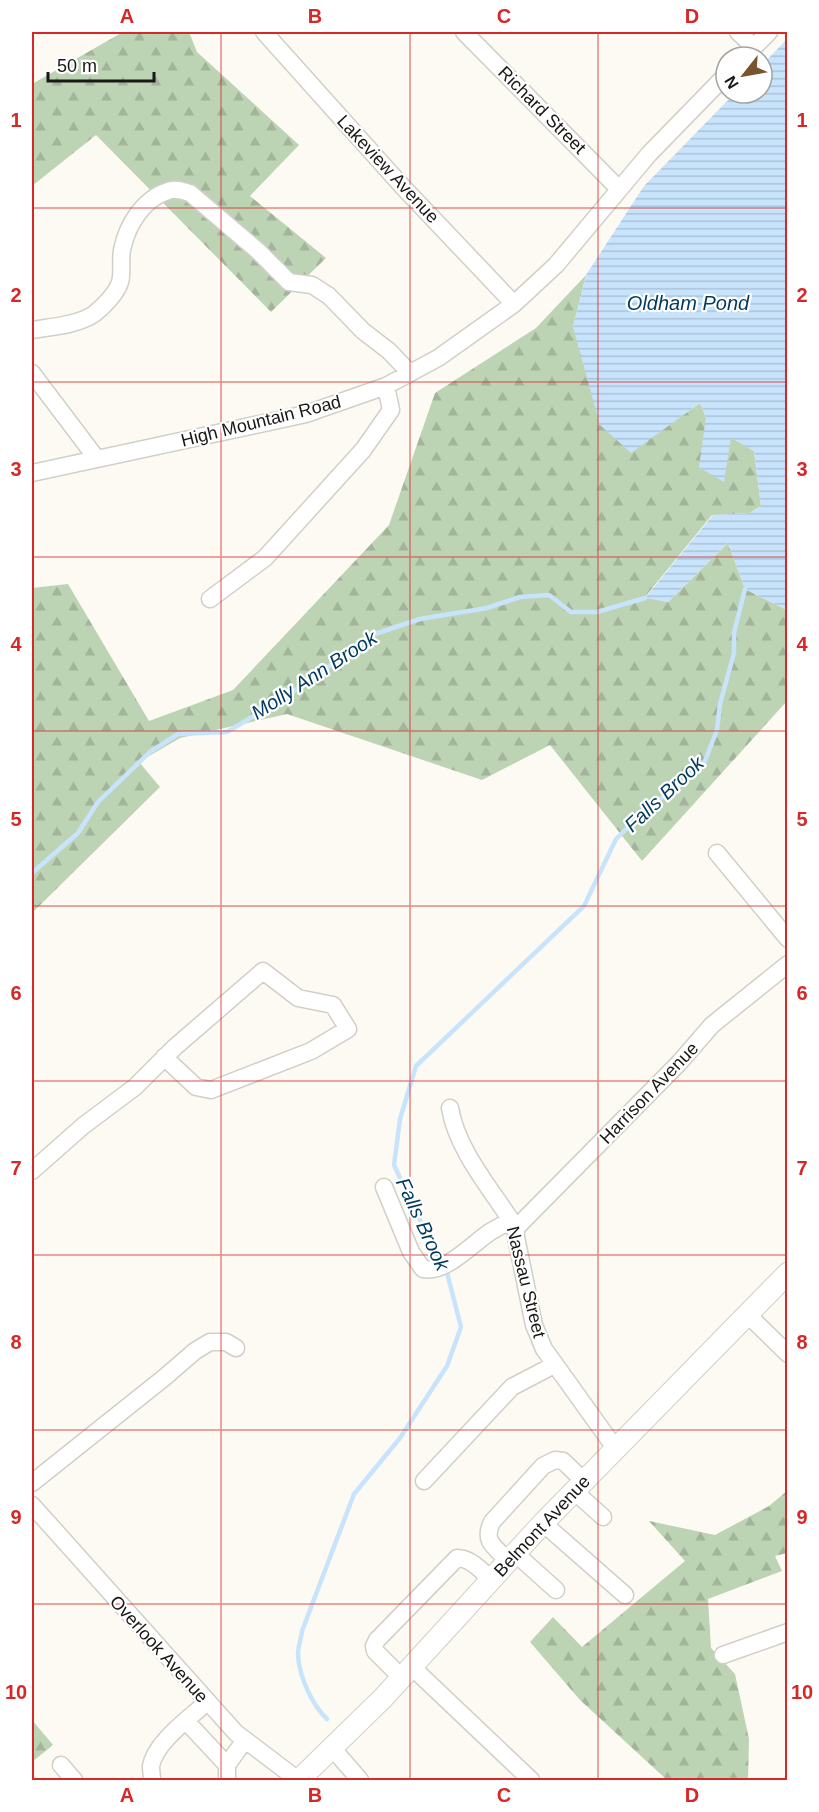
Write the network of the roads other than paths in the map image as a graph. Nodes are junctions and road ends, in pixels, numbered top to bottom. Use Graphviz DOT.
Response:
graph roads {
  1 [pos="264,32"];
  2 [pos="464,32"];
  3 [pos="769,32"];
  4 [pos="756,45"];
  5 [pos="714,87"];
  6 [pos="619,189"];
  7 [pos="514,304"];
  8 [pos="32,330"];
  9 [pos="410,372"];
  10 [pos="32,373"];
  11 [pos="386,386"];
  12 [pos="97,459"];
  13 [pos="32,473"];
  14 [pos="210,598"];
  15 [pos="717,853"];
  16 [pos="788,939"];
  17 [pos="788,964"];
  18 [pos="164,1057"];
  19 [pos="450,1108"];
  20 [pos="32,1171"];
  21 [pos="384,1187"];
  22 [pos="514,1224"];
  23 [pos="788,1273"];
  24 [pos="747,1314"];
  25 [pos="236,1348"];
  26 [pos="788,1354"];
  27 [pos="554,1365"];
  28 [pos="615,1448"];
  29 [pos="424,1481"];
  30 [pos="32,1483"];
  31 [pos="579,1486"];
  32 [pos="32,1505"];
  33 [pos="603,1517"];
  34 [pos="543,1523"];
  35 [pos="513,1557"];
  36 [pos="492,1580"];
  37 [pos="556,1590"];
  38 [pos="625,1595"];
  39 [pos="788,1632"];
  40 [pos="723,1656"];
  41 [pos="407,1673"];
  42 [pos="207,1702"];
  43 [pos="186,1721"];
  44 [pos="245,1740"];
  45 [pos="333,1749"];
  46 [pos="61,1765"];
  47 [pos="227,1773"];
  48 [pos="74,1780"];
  49 [pos="152,1780"];
  50 [pos="299,1780"];
  51 [pos="360,1780"];
  52 [pos="531,1780"];
  1 -- 7 [label="street, Lakeview Avenue"];
  2 -- 6 [label="street, Richard Street"];
  3 -- 4 [label="street"];
  5 -- 6 [label="street, High Mountain Road"];
  6 -- 7 [label="street, High Mountain Road"];
  7 -- 9 [label="street, High Mountain Road"];
  8 -- 9 [label="street"];
  9 -- 11 [label="street, High Mountain Road"];
  10 -- 12 [label="street"];
  11 -- 12 [label="street, High Mountain Road"];
  11 -- 14 [label="street"];
  12 -- 13 [label="street, High Mountain Road"];
  15 -- 16 [label="street"];
  17 -- 22 [label="street, Harrison Avenue"];
  18 -- 18 [label="street"];
  18 -- 20 [label="street"];
  19 -- 22 [label="street, Nassau Street"];
  21 -- 22 [label="street, Harrison Avenue"];
  22 -- 27 [label="street, Nassau Street"];
  23 -- 24 [label="main road, Belmont Avenue"];
  24 -- 26 [label="street"];
  24 -- 28 [label="main road, Belmont Avenue"];
  25 -- 30 [label="street"];
  27 -- 28 [label="street, Nassau Street"];
  27 -- 29 [label="street"];
  28 -- 31 [label="main road, Belmont Avenue"];
  31 -- 33 [label="street"];
  31 -- 34 [label="main road, Belmont Avenue"];
  31 -- 35 [label="street"];
  32 -- 42 [label="street, Overlook Avenue"];
  34 -- 35 [label="main road, Belmont Avenue"];
  34 -- 38 [label="street"];
  35 -- 36 [label="main road, Belmont Avenue"];
  35 -- 37 [label="street"];
  36 -- 41 [label="main road, Belmont Avenue"];
  36 -- 41 [label="street"];
  39 -- 40 [label="street"];
  41 -- 45 [label="main road, Belmont Avenue"];
  41 -- 52 [label="street"];
  42 -- 43 [label="street"];
  42 -- 44 [label="street, Overlook Avenue"];
  43 -- 47 [label="street"];
  43 -- 49 [label="street"];
  44 -- 47 [label="street"];
  44 -- 50 [label="street, Overlook Avenue"];
  45 -- 50 [label="main road, Belmont Avenue"];
  45 -- 51 [label="street"];
  46 -- 48 [label="street"];
}
